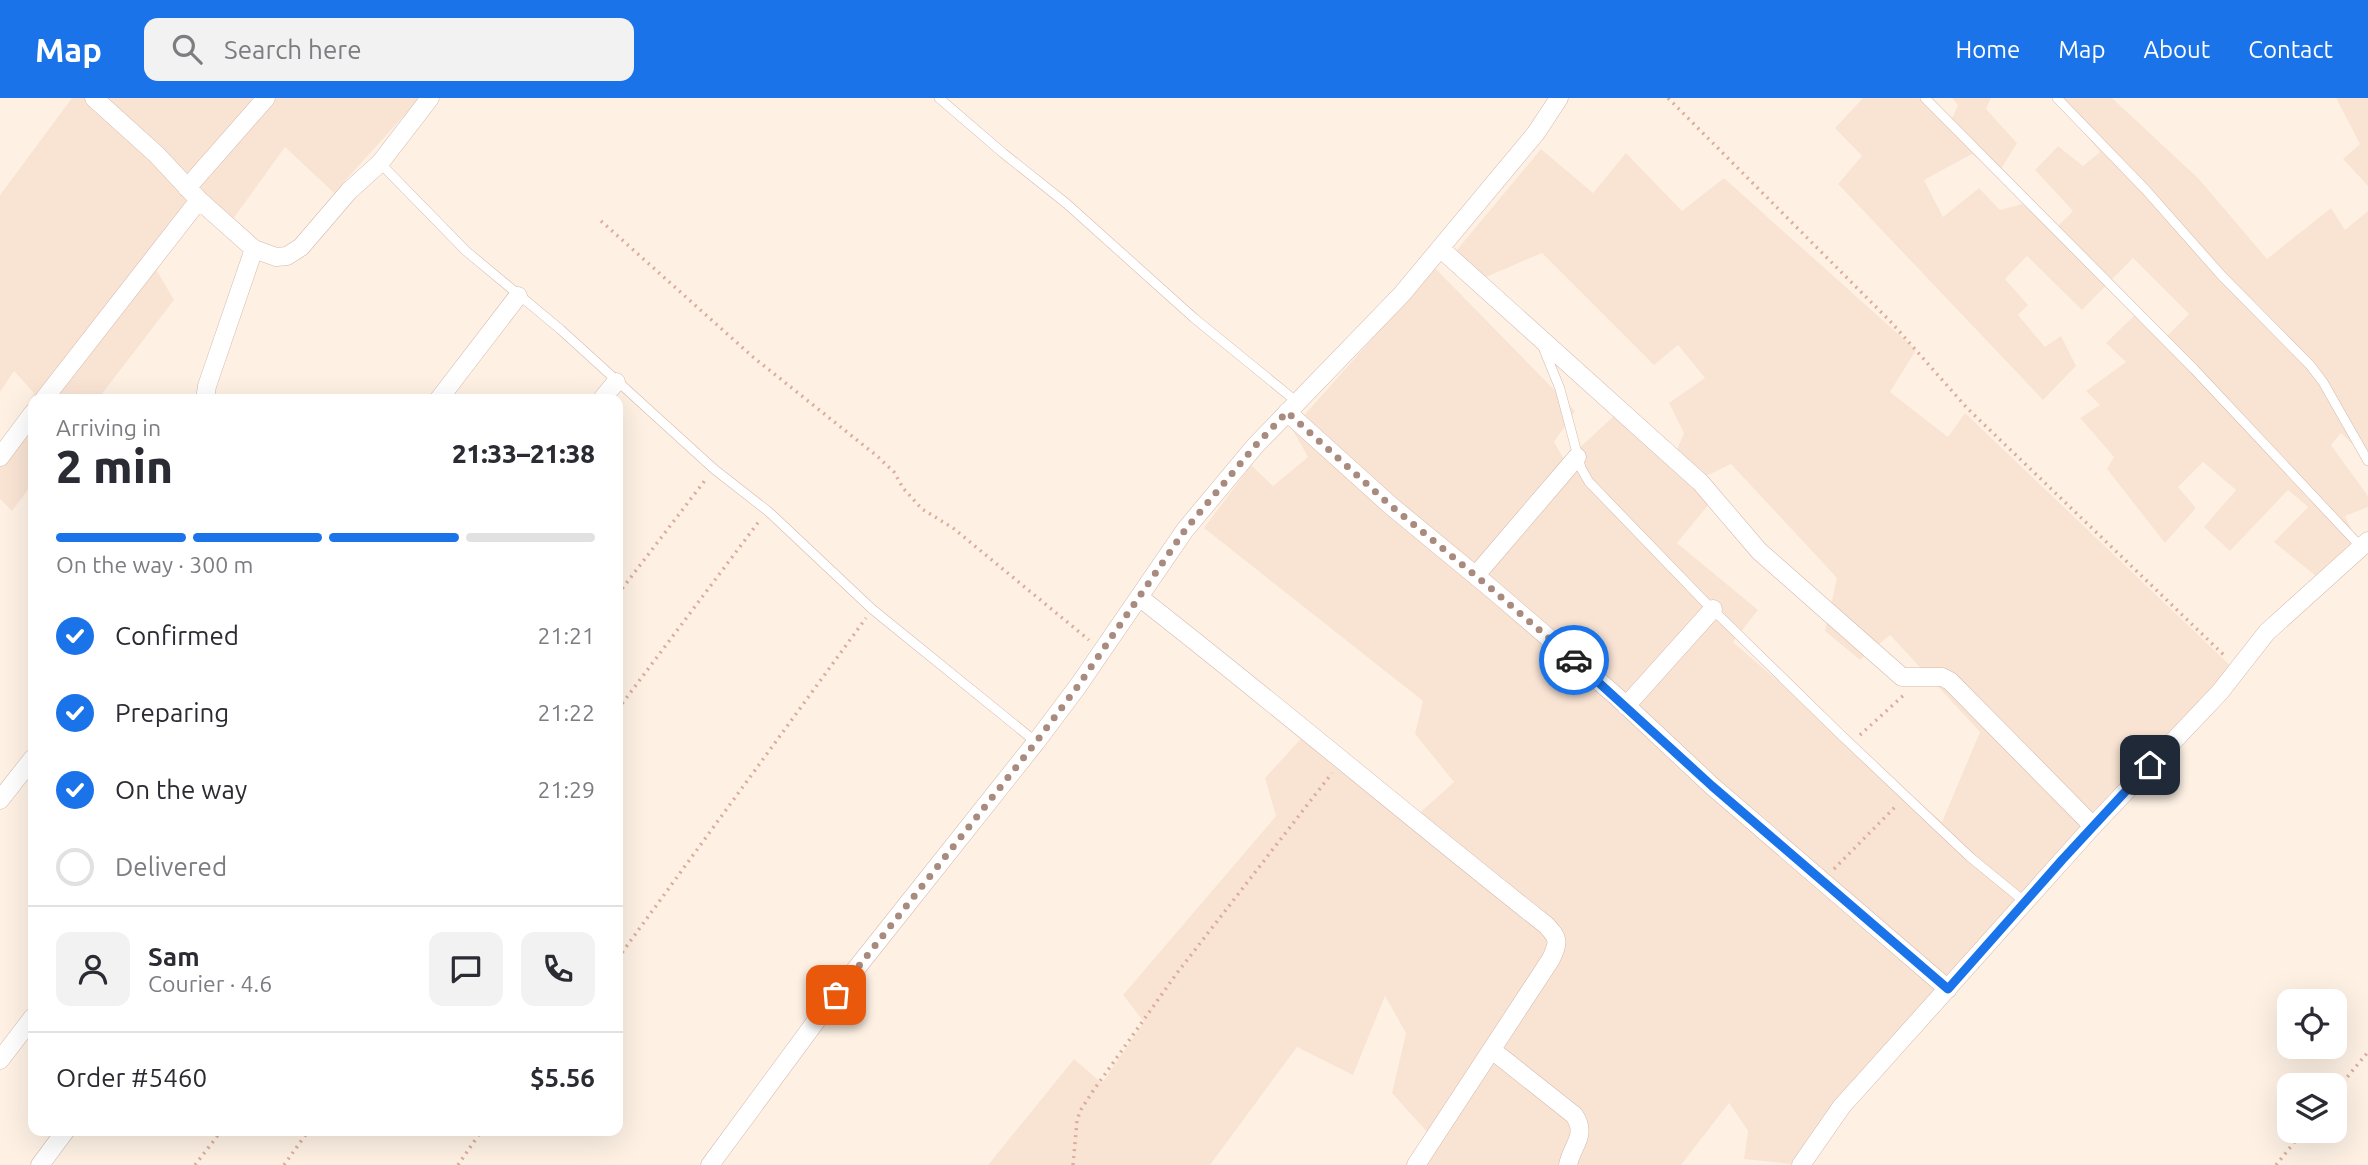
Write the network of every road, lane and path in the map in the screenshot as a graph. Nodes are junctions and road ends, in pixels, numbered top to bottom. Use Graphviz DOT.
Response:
graph roads {
  1 [pos="94,98"];
  2 [pos="267,98"];
  3 [pos="430,98"];
  4 [pos="939,98"];
  5 [pos="1559,98"];
  6 [pos="1668,98"];
  7 [pos="1926,98"];
  8 [pos="2057,98"];
  9 [pos="380,163"];
  10 [pos="193,194"];
  11 [pos="601,221"];
  12 [pos="1440,248"];
  13 [pos="254,249"];
  14 [pos="518,296"];
  15 [pos="1538,336"];
  16 [pos="616,382"];
  17 [pos="48,394"];
  18 [pos="206,394"];
  19 [pos="443,394"];
  20 [pos="606,394"];
  21 [pos="1292,407"];
  22 [pos="28,420"];
  23 [pos="0,457"];
  24 [pos="1577,457"];
  25 [pos="2368,461"];
  26 [pos="714,469"];
  27 [pos="769,512"];
  28 [pos="2364,544"];
  29 [pos="1476,575"];
  30 [pos="623,587"];
  31 [pos="1139,597"];
  32 [pos="872,609"];
  33 [pos="1713,609"];
  34 [pos="1101,650"];
  35 [pos="2238,668"];
  36 [pos="1922,678"];
  37 [pos="623,702"];
  38 [pos="1626,706"];
  39 [pos="1036,742"];
  40 [pos="1851,744"];
  41 [pos="1342,760"];
  42 [pos="28,764"];
  43 [pos="1906,796"];
  44 [pos="0,800"];
  45 [pos="2093,826"];
  46 [pos="1822,880"];
  47 [pos="2025,902"];
  48 [pos="623,951"];
  49 [pos="1948,989"];
  50 [pos="28,1024"];
  51 [pos="1492,1050"];
  52 [pos="2368,1052"];
  53 [pos="0,1060"];
  54 [pos="2347,1077"];
  55 [pos="62,1136"];
  56 [pos="217,1136"];
  57 [pos="305,1136"];
  58 [pos="478,1136"];
  59 [pos="2294,1143"];
  60 [pos="40,1165"];
  61 [pos="195,1165"];
  62 [pos="284,1165"];
  63 [pos="458,1165"];
  64 [pos="710,1165"];
  65 [pos="1073,1165"];
  66 [pos="1416,1165"];
  67 [pos="1568,1165"];
  68 [pos="1801,1165"];
  69 [pos="2276,1165"];
  1 -- 10 [label="street"];
  2 -- 10 [label="street"];
  3 -- 9 [label="street"];
  4 -- 21 [label="lane"];
  5 -- 12 [label="street"];
  6 -- 35 [label="path"];
  7 -- 28 [label="lane"];
  8 -- 25 [label="lane"];
  9 -- 13 [label="street"];
  9 -- 14 [label="lane"];
  10 -- 13 [label="street"];
  10 -- 17 [label="street"];
  11 -- 34 [label="path"];
  12 -- 15 [label="street"];
  12 -- 21 [label="street"];
  13 -- 18 [label="street"];
  14 -- 16 [label="lane"];
  14 -- 19 [label="street"];
  15 -- 24 [label="lane"];
  15 -- 36 [label="street"];
  16 -- 20 [label="street"];
  16 -- 26 [label="lane"];
  21 -- 29 [label="street"];
  21 -- 31 [label="street"];
  22 -- 23 [label="street"];
  24 -- 29 [label="street"];
  24 -- 33 [label="lane"];
  26 -- 27 [label="lane"];
  26 -- 30 [label="path"];
  27 -- 32 [label="lane"];
  27 -- 37 [label="path"];
  28 -- 35 [label="street"];
  29 -- 38 [label="street"];
  31 -- 34 [label="street"];
  31 -- 41 [label="street"];
  32 -- 39 [label="lane"];
  32 -- 48 [label="path"];
  33 -- 38 [label="street"];
  33 -- 40 [label="lane"];
  34 -- 39 [label="street"];
  35 -- 45 [label="street"];
  36 -- 40 [label="path"];
  36 -- 45 [label="street"];
  38 -- 46 [label="street"];
  39 -- 64 [label="street"];
  40 -- 43 [label="lane"];
  41 -- 51 [label="street"];
  41 -- 65 [label="path"];
  42 -- 44 [label="street"];
  43 -- 46 [label="path"];
  43 -- 47 [label="lane"];
  45 -- 47 [label="street"];
  46 -- 49 [label="street"];
  47 -- 49 [label="street"];
  49 -- 68 [label="street"];
  50 -- 53 [label="street"];
  51 -- 66 [label="street"];
  51 -- 67 [label="street"];
  52 -- 54 [label="path"];
  55 -- 60 [label="street"];
  56 -- 61 [label="path"];
  57 -- 62 [label="path"];
  58 -- 63 [label="path"];
  59 -- 69 [label="path"];
}
